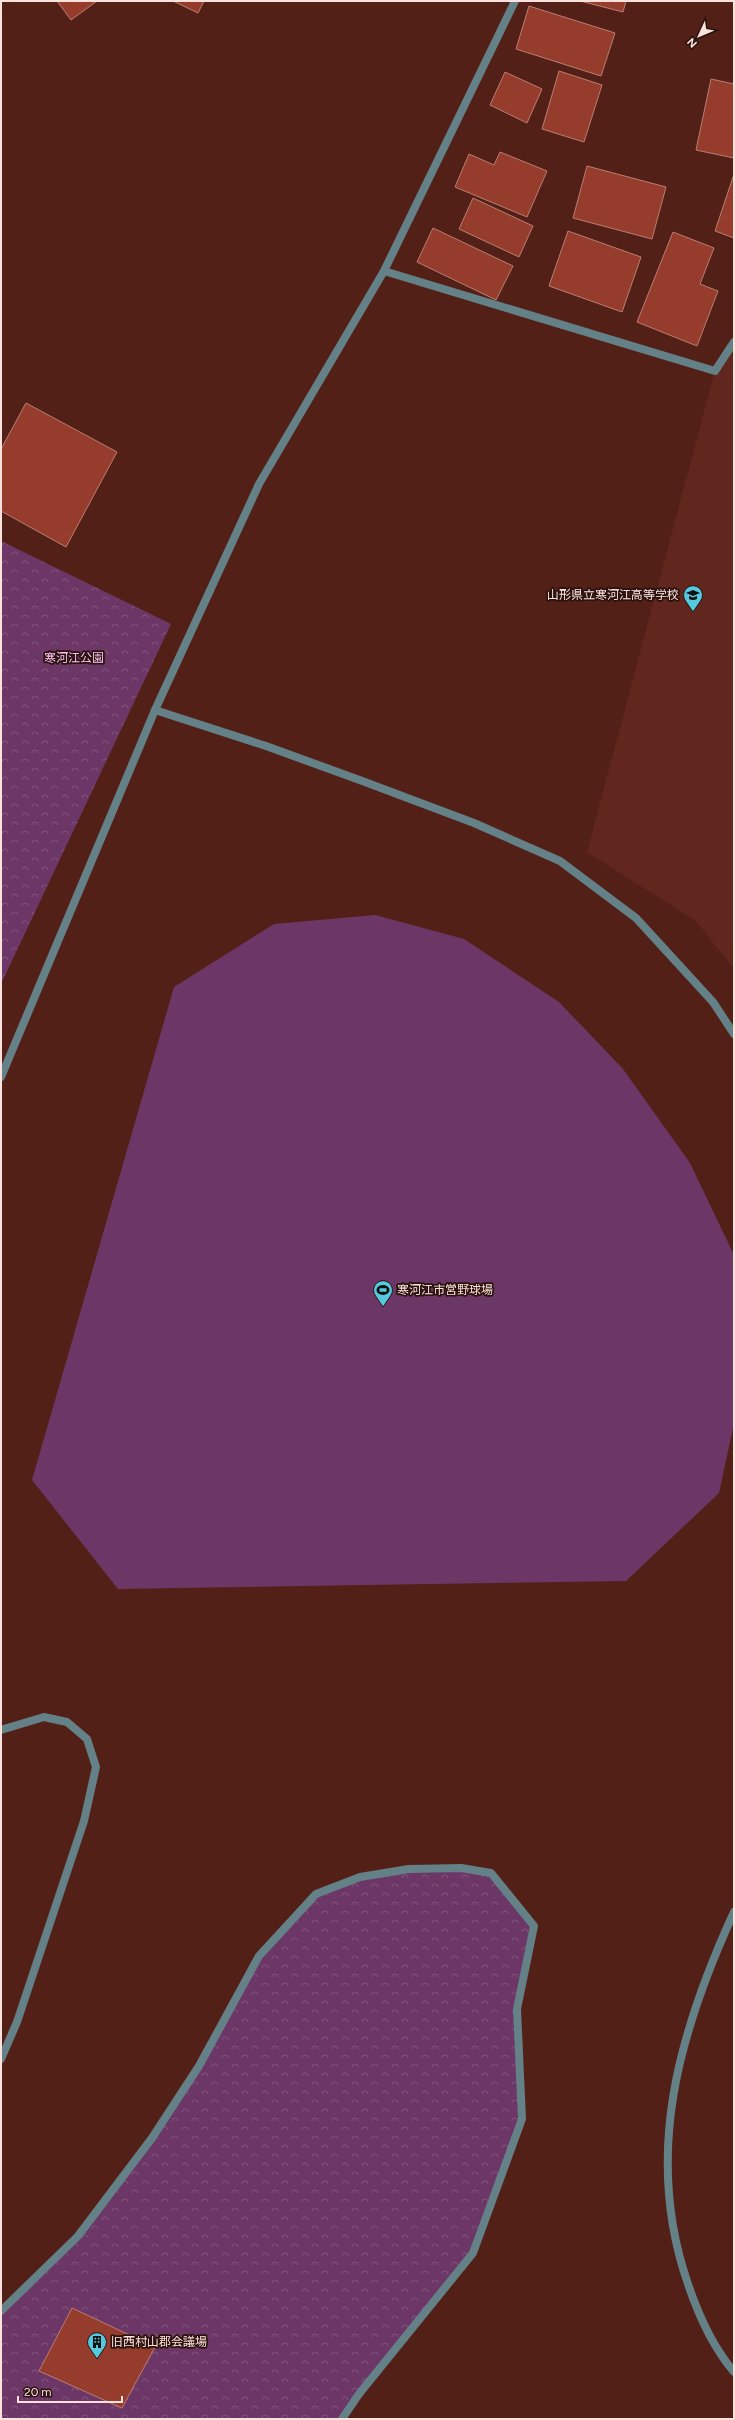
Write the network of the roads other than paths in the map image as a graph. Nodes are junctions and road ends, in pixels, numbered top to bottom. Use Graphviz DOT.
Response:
graph roads {
  1 [pos="515,1"];
  2 [pos="384,271"];
  3 [pos="734,342"];
  4 [pos="155,710"];
  5 [pos="734,1034"];
  6 [pos="1,1077"];
  7 [pos="1,1730"];
  8 [pos="734,1912"];
  9 [pos="1,2059"];
  10 [pos="1,2311"];
  11 [pos="734,2372"];
  12 [pos="342,2419"];
  1 -- 2 [label="street"];
  2 -- 3 [label="street"];
  2 -- 4 [label="street"];
  4 -- 5 [label="street"];
  4 -- 6 [label="street"];
  7 -- 9 [label="street"];
  8 -- 11 [label="street"];
  10 -- 12 [label="street"];
}
